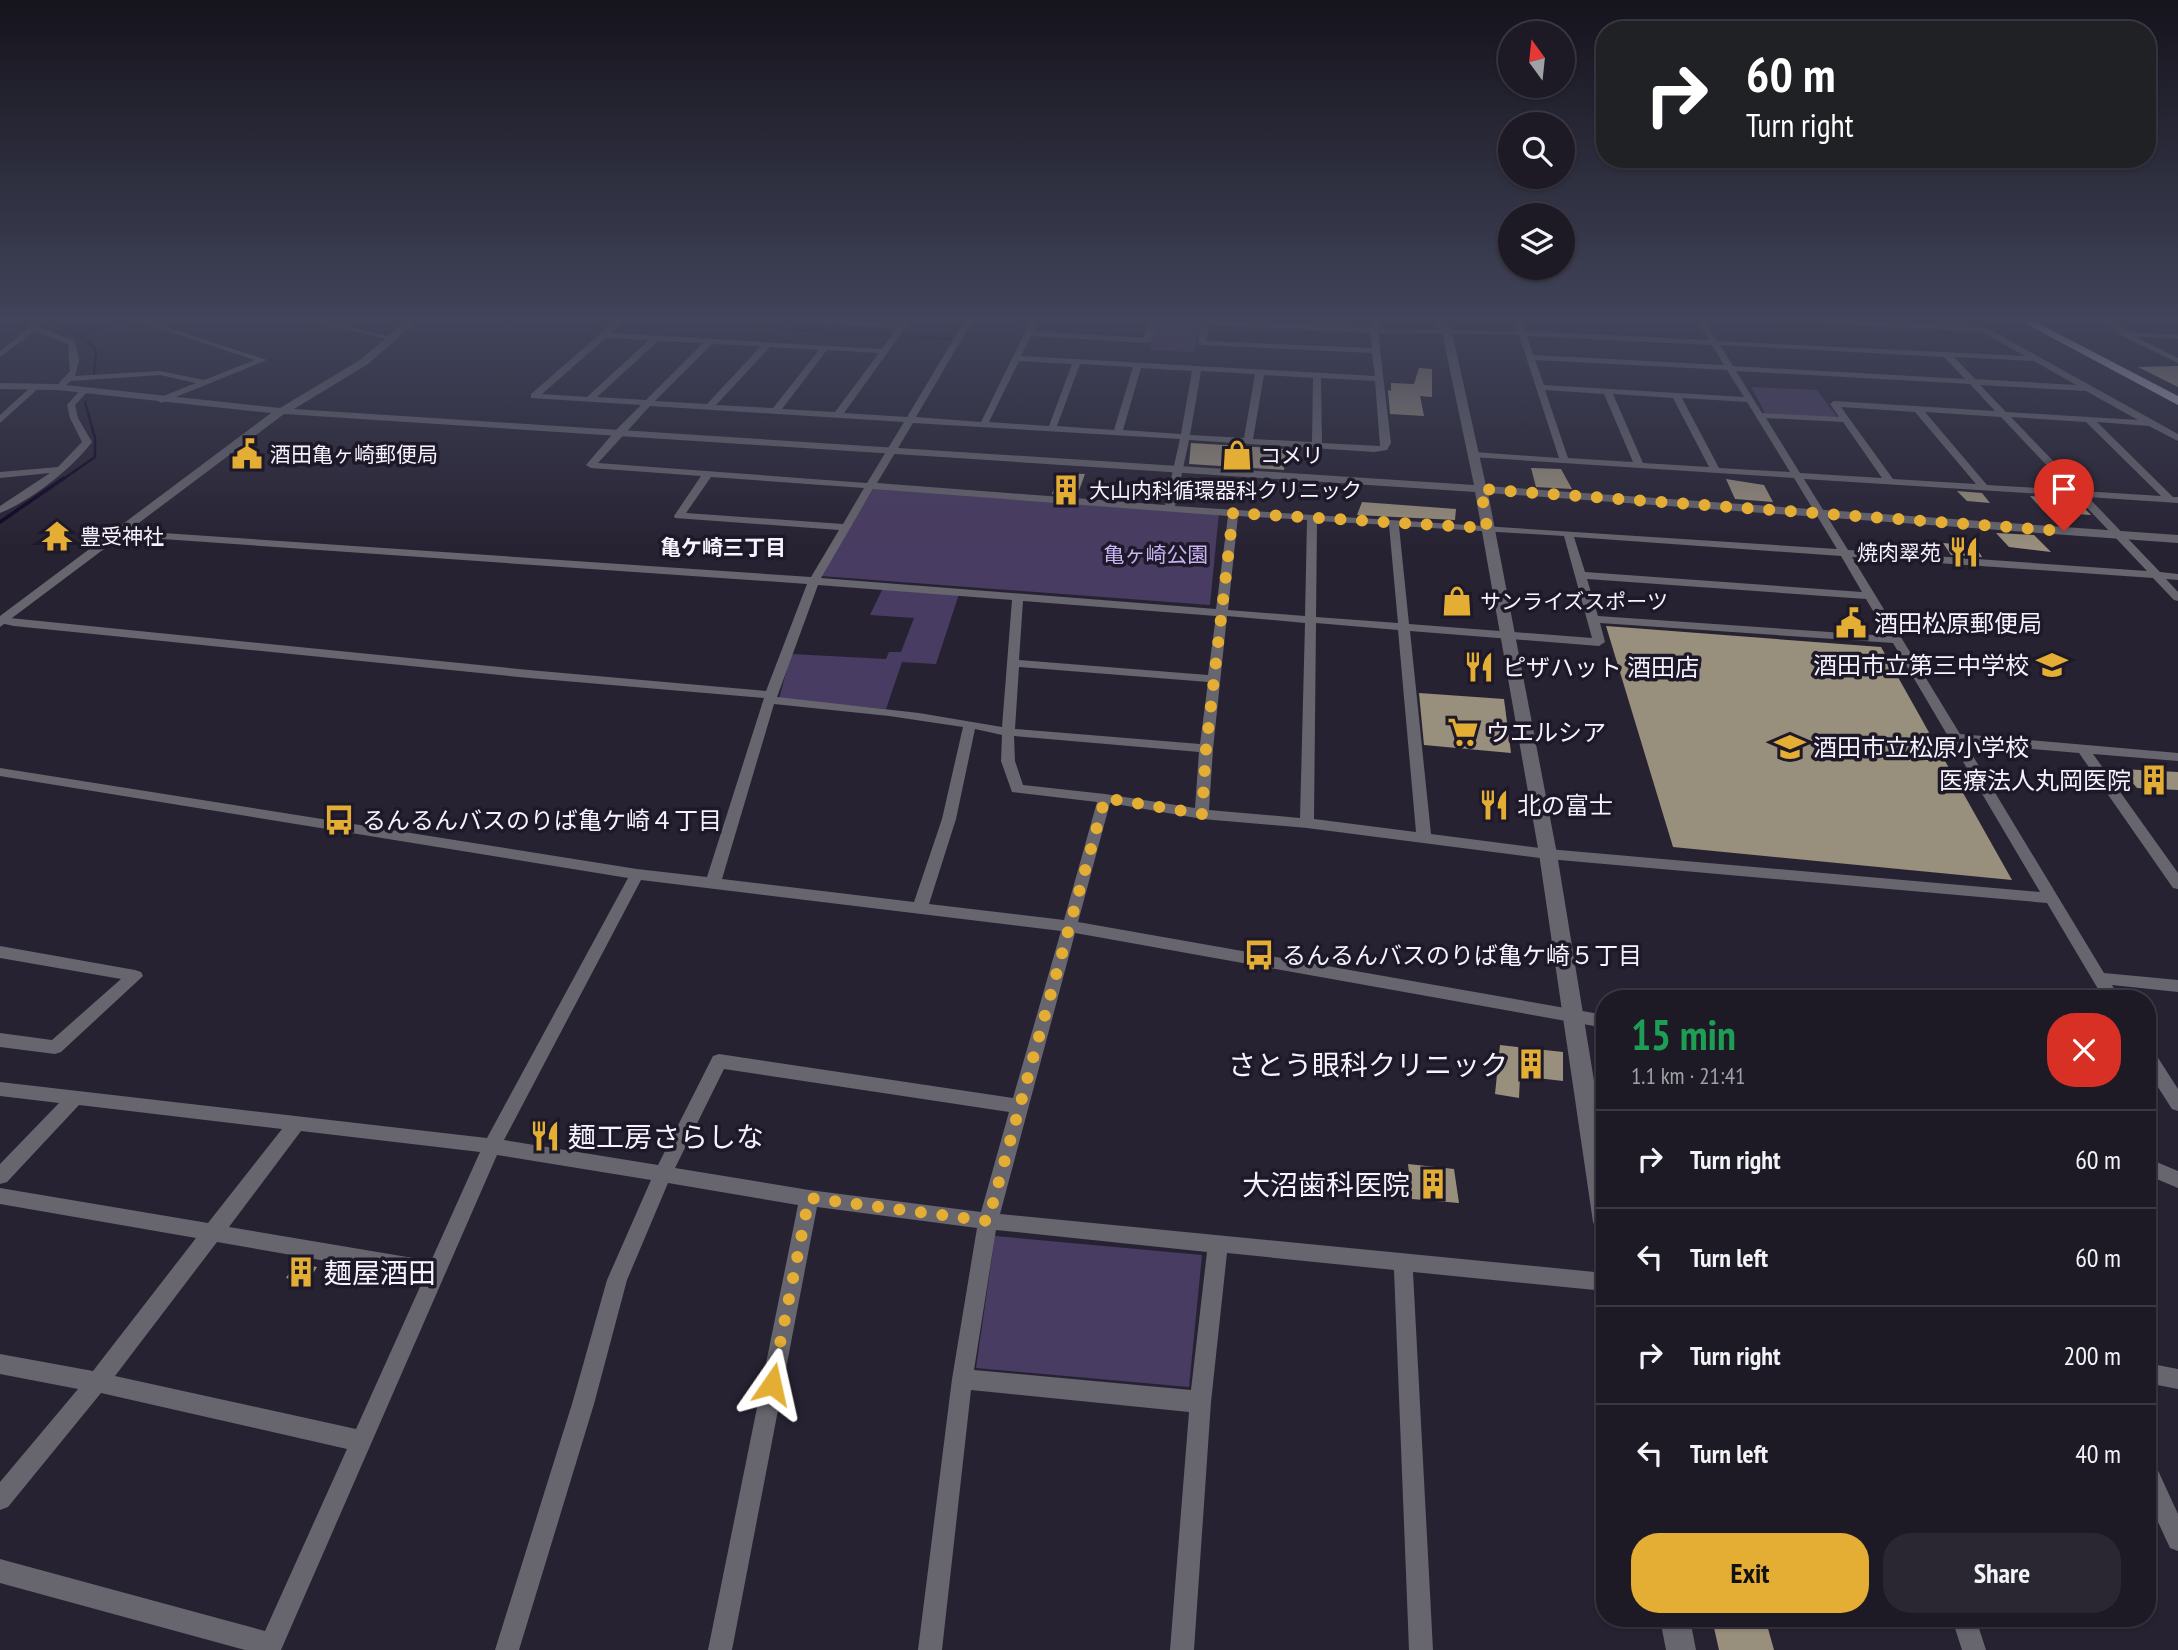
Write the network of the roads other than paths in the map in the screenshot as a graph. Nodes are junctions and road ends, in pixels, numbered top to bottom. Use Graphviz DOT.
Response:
graph roads {
  1 [pos="25,397"];
  2 [pos="78,397"];
  3 [pos="138,397"];
  4 [pos="169,397"];
  5 [pos="305,397"];
  6 [pos="548,397"];
  7 [pos="592,397"];
  8 [pos="653,397"];
  9 [pos="718,397"];
  10 [pos="787,397"];
  11 [pos="850,397"];
  12 [pos="924,397"];
  13 [pos="997,397"];
  14 [pos="1064,397"];
  15 [pos="1129,397"];
  16 [pos="1192,397"];
  17 [pos="1256,397"];
  18 [pos="1317,397"];
  19 [pos="1382,397"];
  20 [pos="1461,397"];
  21 [pos="1542,397"];
  22 [pos="1610,397"];
  23 [pos="1677,397"];
  24 [pos="1706,397"];
  25 [pos="1748,397"];
  26 [pos="1987,397"];
  27 [pos="2103,397"];
  28 [pos="161,400"];
  29 [pos="589,400"];
  30 [pos="1750,400"];
  31 [pos="647,403"];
  32 [pos="709,407"];
  33 [pos="1918,409"];
  34 [pos="281,411"];
  35 [pos="775,412"];
  36 [pos="2003,414"];
  37 [pos="1759,415"];
  38 [pos="837,416"];
  39 [pos="2088,419"];
  40 [pos="0,420"];
  41 [pos="910,420"];
  42 [pos="1846,420"];
  43 [pos="2151,423"];
  44 [pos="984,424"];
  45 [pos="1052,429"];
  46 [pos="618,433"];
  47 [pos="1118,433"];
  48 [pos="1185,436"];
  49 [pos="2178,438"];
  50 [pos="1248,441"];
  51 [pos="1317,445"];
  52 [pos="892,450"];
  53 [pos="1474,455"];
  54 [pos="1564,460"];
  55 [pos="1639,465"];
  56 [pos="58,470"];
  57 [pos="1179,471"];
  58 [pos="1716,471"];
  59 [pos="0,475"];
  60 [pos="707,475"];
  61 [pos="1796,476"];
  62 [pos="1890,482"];
  63 [pos="871,486"];
  64 [pos="1984,487"];
  65 [pos="1481,489"];
  66 [pos="2079,494"];
  67 [pos="2175,500"];
  68 [pos="1169,508"];
  69 [pos="0,510"];
  70 [pos="1233,513"];
  71 [pos="1821,514"];
  72 [pos="1312,518"];
  73 [pos="1394,523"];
  74 [pos="846,527"];
  75 [pos="1487,528"];
  76 [pos="118,533"];
  77 [pos="1568,533"];
  78 [pos="2118,535"];
  79 [pos="2178,539"];
  80 [pos="1844,553"];
  81 [pos="1580,575"];
  82 [pos="2157,576"];
  83 [pos="2178,577"];
  84 [pos="814,581"];
  85 [pos="1018,596"];
  86 [pos="1870,596"];
  87 [pos="2178,598"];
  88 [pos="1222,612"];
  89 [pos="1310,619"];
  90 [pos="1593,619"];
  91 [pos="1,621"];
  92 [pos="1404,626"];
  93 [pos="1507,635"];
  94 [pos="1896,640"];
  95 [pos="1015,663"];
  96 [pos="1214,679"];
  97 [pos="770,698"];
  98 [pos="970,724"];
  99 [pos="1008,732"];
  100 [pos="1955,738"];
  101 [pos="1206,749"];
  102 [pos="2083,749"];
  103 [pos="2178,757"];
  104 [pos="0,772"];
  105 [pos="1105,798"];
  106 [pos="1202,814"];
  107 [pos="1307,823"];
  108 [pos="1424,838"];
  109 [pos="1548,853"];
  110 [pos="637,874"];
  111 [pos="713,883"];
  112 [pos="2178,884"];
  113 [pos="2050,898"];
  114 [pos="920,908"];
  115 [pos="1069,926"];
  116 [pos="0,952"];
  117 [pos="2098,978"];
  118 [pos="2178,986"];
  119 [pos="2106,990"];
  120 [pos="1574,1017"];
  121 [pos="1596,1021"];
  122 [pos="0,1040"];
  123 [pos="2156,1069"];
  124 [pos="0,1090"];
  125 [pos="73,1100"];
  126 [pos="2178,1104"];
  127 [pos="1020,1106"];
  128 [pos="298,1122"];
  129 [pos="492,1146"];
  130 [pos="1596,1162"];
  131 [pos="2156,1170"];
  132 [pos="663,1173"];
  133 [pos="0,1176"];
  134 [pos="2178,1180"];
  135 [pos="0,1196"];
  136 [pos="809,1198"];
  137 [pos="988,1221"];
  138 [pos="215,1231"];
  139 [pos="1218,1244"];
  140 [pos="1403,1262"];
  141 [pos="436,1271"];
  142 [pos="1596,1281"];
  143 [pos="0,1364"];
  144 [pos="2156,1375"];
  145 [pos="962,1379"];
  146 [pos="2178,1379"];
  147 [pos="97,1382"];
  148 [pos="1200,1402"];
  149 [pos="361,1441"];
  150 [pos="2156,1492"];
  151 [pos="0,1499"];
  152 [pos="2178,1540"];
  153 [pos="0,1571"];
  154 [pos="1677,1627"];
  155 [pos="1966,1627"];
  156 [pos="270,1647"];
  157 [pos="507,1650"];
  158 [pos="720,1650"];
  159 [pos="930,1650"];
  160 [pos="1182,1650"];
  161 [pos="1421,1650"];
  162 [pos="1681,1650"];
  163 [pos="1973,1650"];
  1 -- 40 [label="street"];
  2 -- 56 [label="street"];
  3 -- 28 [label="street"];
  4 -- 28 [label="street"];
  5 -- 34 [label="street"];
  6 -- 29 [label="street"];
  7 -- 29 [label="street"];
  8 -- 31 [label="street"];
  9 -- 32 [label="street"];
  10 -- 35 [label="street"];
  11 -- 38 [label="street"];
  12 -- 41 [label="street"];
  13 -- 44 [label="street"];
  14 -- 45 [label="street"];
  15 -- 47 [label="street"];
  16 -- 48 [label="street"];
  17 -- 50 [label="street"];
  18 -- 51 [label="street"];
  19 -- 51 [label="street"];
  20 -- 53 [label="street"];
  21 -- 54 [label="street"];
  22 -- 55 [label="street"];
  23 -- 58 [label="street"];
  24 -- 30 [label="street"];
  25 -- 30 [label="street"];
  26 -- 36 [label="street"];
  27 -- 43 [label="street"];
  28 -- 34 [label="street"];
  29 -- 31 [label="street"];
  30 -- 37 [label="street"];
  31 -- 32 [label="street"];
  31 -- 46 [label="street"];
  32 -- 35 [label="street"];
  33 -- 36 [label="street"];
  33 -- 42 [label="street"];
  33 -- 64 [label="street"];
  34 -- 46 [label="street"];
  34 -- 76 [label="street"];
  35 -- 38 [label="street"];
  36 -- 39 [label="street"];
  36 -- 66 [label="street"];
  37 -- 42 [label="street"];
  37 -- 61 [label="street"];
  38 -- 41 [label="street"];
  39 -- 43 [label="street"];
  39 -- 67 [label="street"];
  41 -- 44 [label="street"];
  41 -- 52 [label="street"];
  42 -- 62 [label="street"];
  43 -- 49 [label="street"];
  44 -- 45 [label="street"];
  45 -- 47 [label="street"];
  46 -- 52 [label="street"];
  46 -- 60 [label="street"];
  47 -- 48 [label="street"];
  48 -- 50 [label="street"];
  48 -- 57 [label="street"];
  50 -- 51 [label="street"];
  52 -- 57 [label="street"];
  52 -- 63 [label="street"];
  53 -- 54 [label="street"];
  53 -- 65 [label="street"];
  54 -- 55 [label="street"];
  55 -- 58 [label="street"];
  56 -- 59 [label="street"];
  56 -- 69 [label="street"];
  57 -- 65 [label="street"];
  57 -- 68 [label="street"];
  58 -- 61 [label="street"];
  60 -- 63 [label="street"];
  60 -- 74 [label="street"];
  61 -- 62 [label="street"];
  61 -- 71 [label="street"];
  62 -- 64 [label="street"];
  63 -- 68 [label="street"];
  63 -- 74 [label="street"];
  64 -- 66 [label="street"];
  65 -- 71 [label="street"];
  65 -- 75 [label="street"];
  66 -- 67 [label="street"];
  66 -- 78 [label="street"];
  68 -- 70 [label="street"];
  70 -- 72 [label="street"];
  70 -- 88 [label="street"];
  71 -- 78 [label="street"];
  71 -- 80 [label="street"];
  72 -- 73 [label="street"];
  72 -- 89 [label="street"];
  73 -- 75 [label="street"];
  73 -- 92 [label="street"];
  74 -- 84 [label="street"];
  75 -- 77 [label="street"];
  75 -- 93 [label="street"];
  76 -- 84 [label="street"];
  76 -- 91 [label="street"];
  77 -- 80 [label="street"];
  77 -- 81 [label="street"];
  78 -- 79 [label="street"];
  78 -- 82 [label="street"];
  80 -- 82 [label="street"];
  80 -- 86 [label="street"];
  81 -- 86 [label="street"];
  81 -- 90 [label="street"];
  82 -- 83 [label="street"];
  82 -- 87 [label="street"];
  84 -- 85 [label="street"];
  84 -- 97 [label="street"];
  85 -- 88 [label="street"];
  85 -- 95 [label="street"];
  86 -- 94 [label="street"];
  88 -- 89 [label="street"];
  88 -- 96 [label="street"];
  89 -- 92 [label="street"];
  89 -- 107 [label="street"];
  90 -- 93 [label="street"];
  90 -- 94 [label="street"];
  91 -- 97 [label="street"];
  92 -- 93 [label="street"];
  92 -- 108 [label="street"];
  93 -- 109 [label="street"];
  94 -- 100 [label="street"];
  95 -- 96 [label="street"];
  95 -- 99 [label="street"];
  96 -- 101 [label="street"];
  97 -- 98 [label="street"];
  97 -- 111 [label="street"];
  98 -- 99 [label="street"];
  98 -- 114 [label="street"];
  99 -- 101 [label="street"];
  99 -- 105 [label="street"];
  100 -- 102 [label="street"];
  100 -- 113 [label="street"];
  101 -- 106 [label="street"];
  102 -- 103 [label="street"];
  102 -- 112 [label="street"];
  104 -- 110 [label="street"];
  105 -- 106 [label="street"];
  105 -- 115 [label="street"];
  106 -- 107 [label="street"];
  107 -- 108 [label="street"];
  108 -- 109 [label="street"];
  109 -- 113 [label="street"];
  109 -- 120 [label="street"];
  110 -- 111 [label="street"];
  110 -- 129 [label="street"];
  111 -- 114 [label="street"];
  113 -- 117 [label="street"];
  114 -- 115 [label="street"];
  115 -- 120 [label="street"];
  115 -- 127 [label="street"];
  116 -- 122 [label="street"];
  117 -- 118 [label="street"];
  117 -- 119 [label="street"];
  120 -- 121 [label="street"];
  120 -- 130 [label="street"];
  123 -- 126 [label="street"];
  124 -- 125 [label="street"];
  125 -- 128 [label="street"];
  125 -- 133 [label="street"];
  127 -- 132 [label="street"];
  127 -- 137 [label="street"];
  128 -- 129 [label="street"];
  128 -- 138 [label="street"];
  129 -- 132 [label="street"];
  129 -- 141 [label="street"];
  131 -- 134 [label="street"];
  132 -- 136 [label="street"];
  132 -- 157 [label="street"];
  135 -- 138 [label="street"];
  136 -- 137 [label="street"];
  136 -- 158 [label="street"];
  137 -- 139 [label="street"];
  137 -- 145 [label="street"];
  138 -- 141 [label="street"];
  138 -- 147 [label="street"];
  139 -- 140 [label="street"];
  139 -- 148 [label="street"];
  140 -- 142 [label="street"];
  140 -- 161 [label="street"];
  141 -- 149 [label="street"];
  143 -- 147 [label="street"];
  144 -- 146 [label="street"];
  145 -- 148 [label="street"];
  145 -- 159 [label="street"];
  147 -- 149 [label="street"];
  147 -- 151 [label="street"];
  148 -- 160 [label="street"];
  149 -- 156 [label="street"];
  150 -- 152 [label="street"];
  153 -- 156 [label="street"];
  154 -- 162 [label="street"];
  155 -- 163 [label="street"];
}
